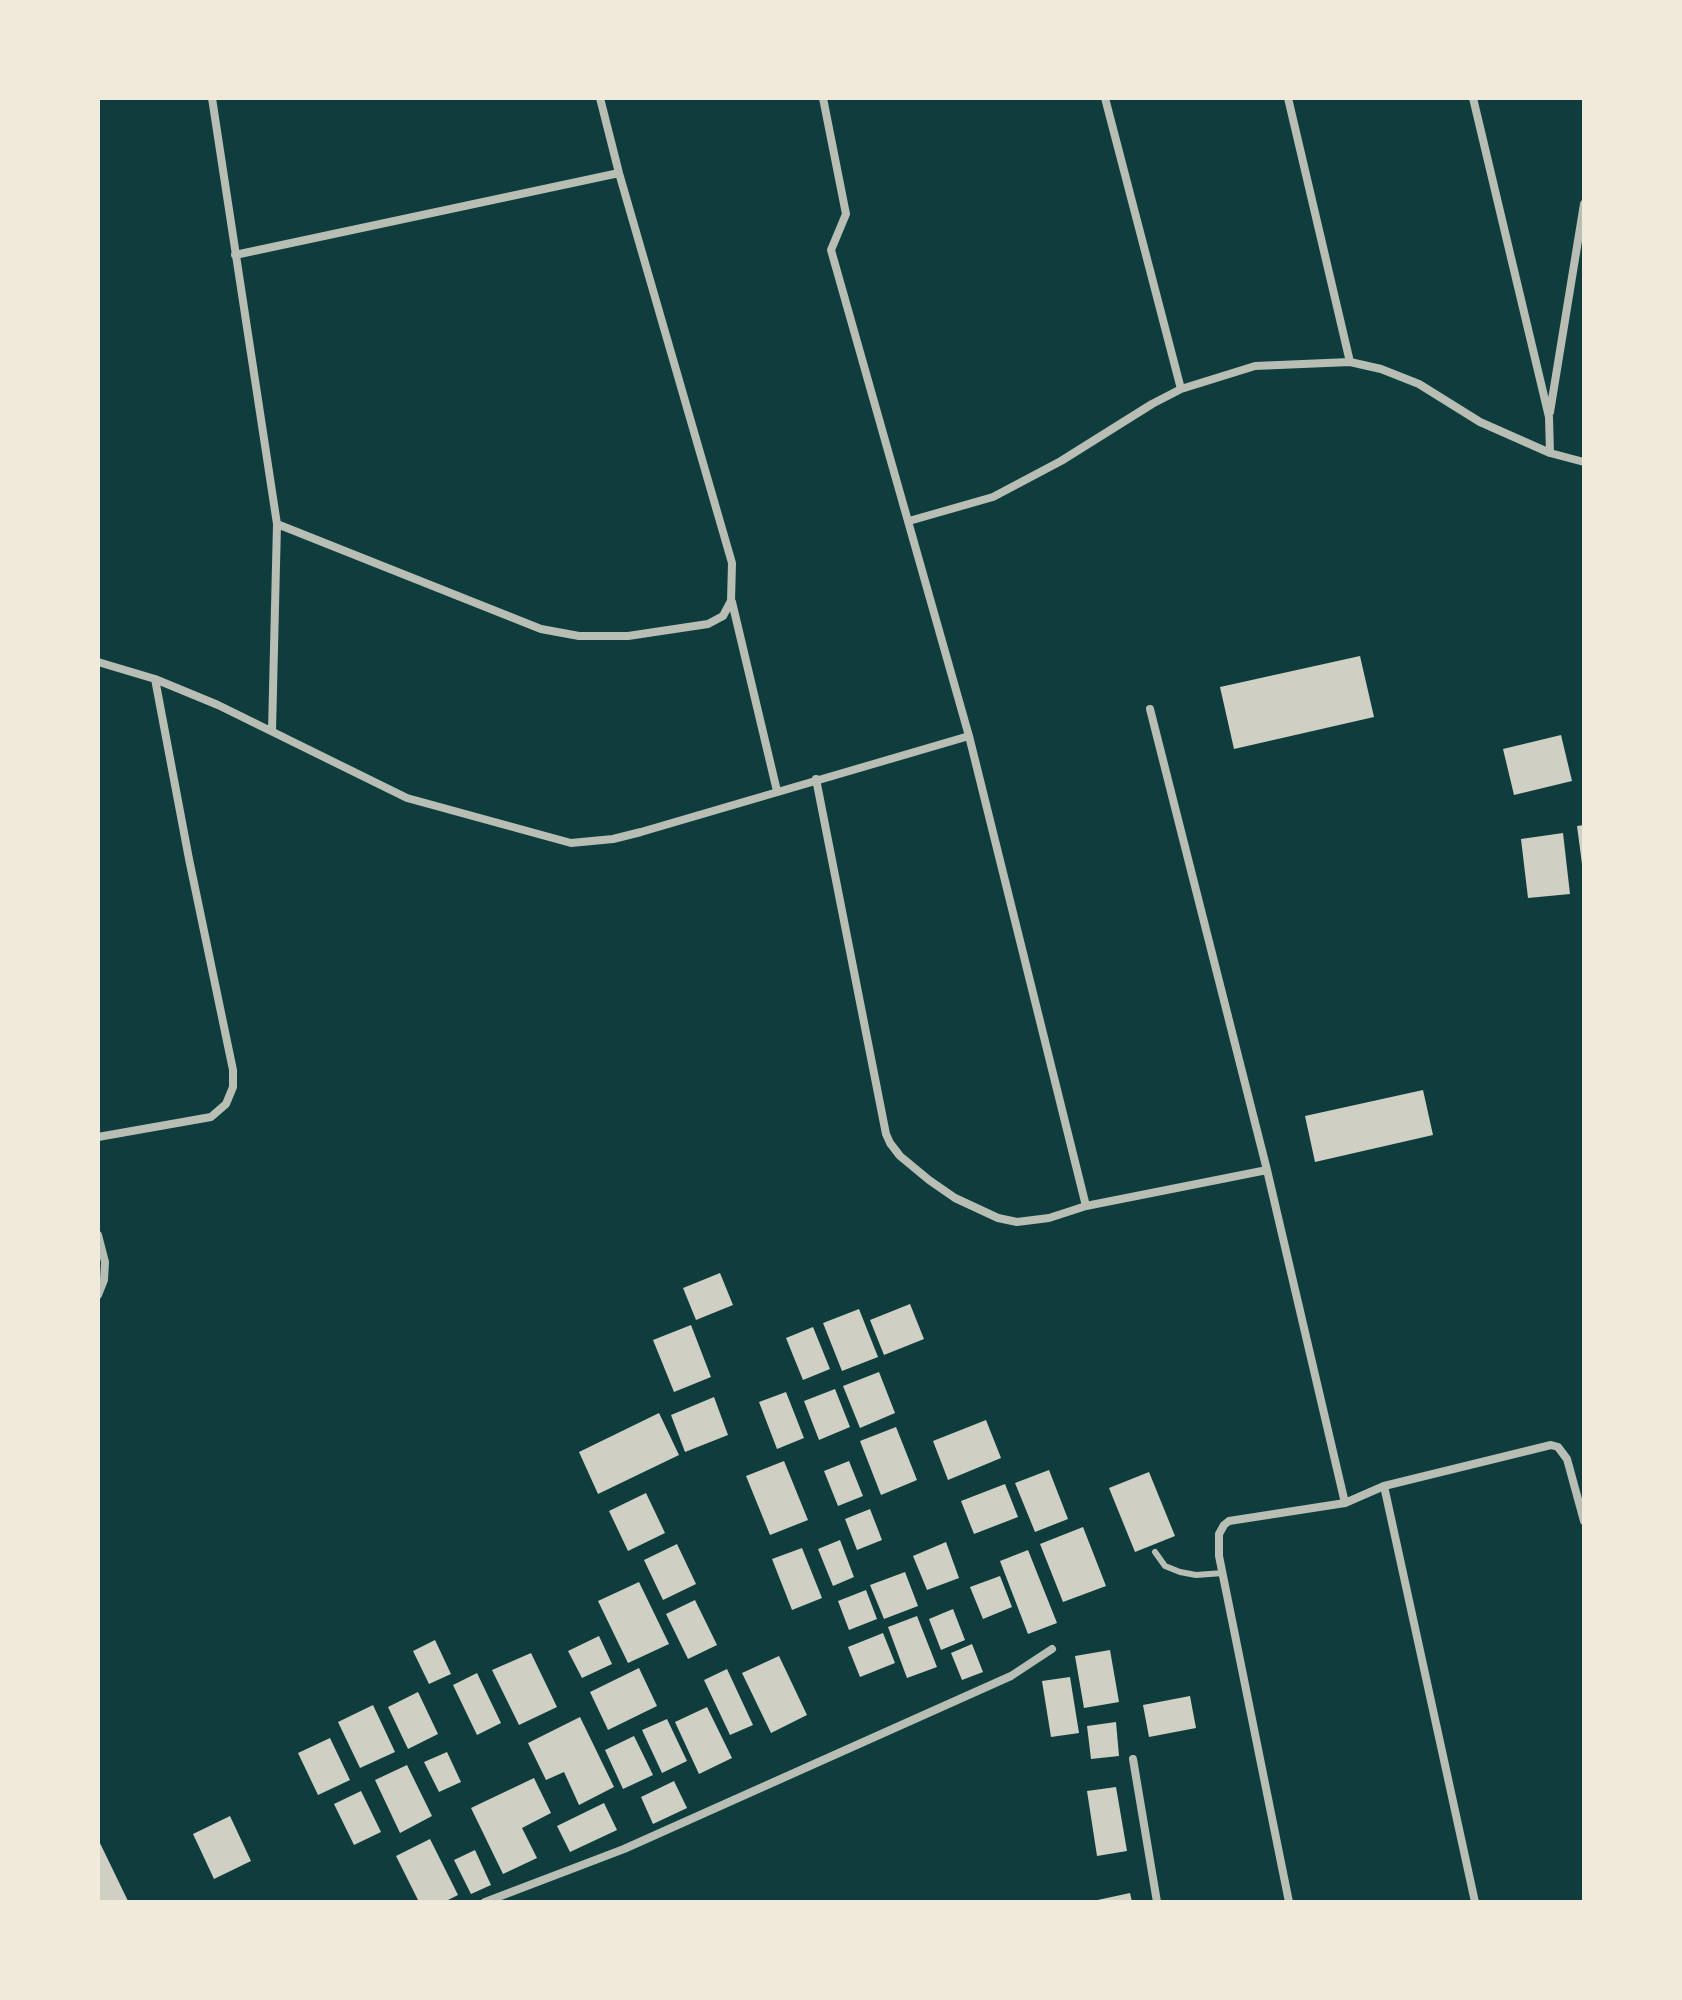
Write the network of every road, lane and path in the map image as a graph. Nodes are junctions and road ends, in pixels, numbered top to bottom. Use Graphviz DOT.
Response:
graph roads {
  1 [pos="212,98"];
  2 [pos="600,98"];
  3 [pos="823,98"];
  4 [pos="1105,98"];
  5 [pos="1288,98"];
  6 [pos="1473,98"];
  7 [pos="619,173"];
  8 [pos="1584,204"];
  9 [pos="235,255"];
  10 [pos="1350,362"];
  11 [pos="1181,389"];
  12 [pos="1549,417"];
  13 [pos="1550,453"];
  14 [pos="1584,462"];
  15 [pos="909,521"];
  16 [pos="277,524"];
  17 [pos="731,601"];
  18 [pos="98,659"];
  19 [pos="155,679"];
  20 [pos="1150,709"];
  21 [pos="272,731"];
  22 [pos="969,736"];
  23 [pos="816,779"];
  24 [pos="777,791"];
  25 [pos="98,1137"];
  26 [pos="1267,1170"];
  27 [pos="1086,1206"];
  28 [pos="98,1235"];
  29 [pos="98,1295"];
  30 [pos="1384,1486"];
  31 [pos="1345,1503"];
  32 [pos="1584,1521"];
  33 [pos="1155,1552"];
  34 [pos="1223,1573"];
  35 [pos="1052,1649"];
  36 [pos="1133,1759"];
  37 [pos="485,1902"];
  38 [pos="1157,1902"];
  39 [pos="1289,1902"];
  40 [pos="1475,1902"];
  1 -- 9 [label="street"];
  2 -- 7 [label="street"];
  3 -- 15 [label="street"];
  4 -- 11 [label="street"];
  5 -- 10 [label="street"];
  6 -- 12 [label="street"];
  7 -- 9 [label="street"];
  7 -- 17 [label="street"];
  8 -- 12 [label="street"];
  9 -- 16 [label="street"];
  10 -- 11 [label="street"];
  10 -- 13 [label="street"];
  11 -- 15 [label="street"];
  12 -- 13 [label="street"];
  13 -- 14 [label="street"];
  15 -- 22 [label="street"];
  16 -- 17 [label="street"];
  16 -- 21 [label="street"];
  17 -- 24 [label="street"];
  18 -- 19 [label="street"];
  19 -- 21 [label="street"];
  19 -- 25 [label="street"];
  20 -- 26 [label="street"];
  21 -- 24 [label="street"];
  22 -- 23 [label="street"];
  22 -- 27 [label="street"];
  23 -- 24 [label="street"];
  23 -- 27 [label="street"];
  26 -- 27 [label="street"];
  26 -- 31 [label="street"];
  28 -- 29 [label="street"];
  30 -- 31 [label="street"];
  30 -- 32 [label="street"];
  30 -- 40 [label="street"];
  31 -- 34 [label="street"];
  33 -- 34 [label="lane"];
  34 -- 39 [label="street"];
  35 -- 37 [label="street"];
  36 -- 38 [label="street"];
}
